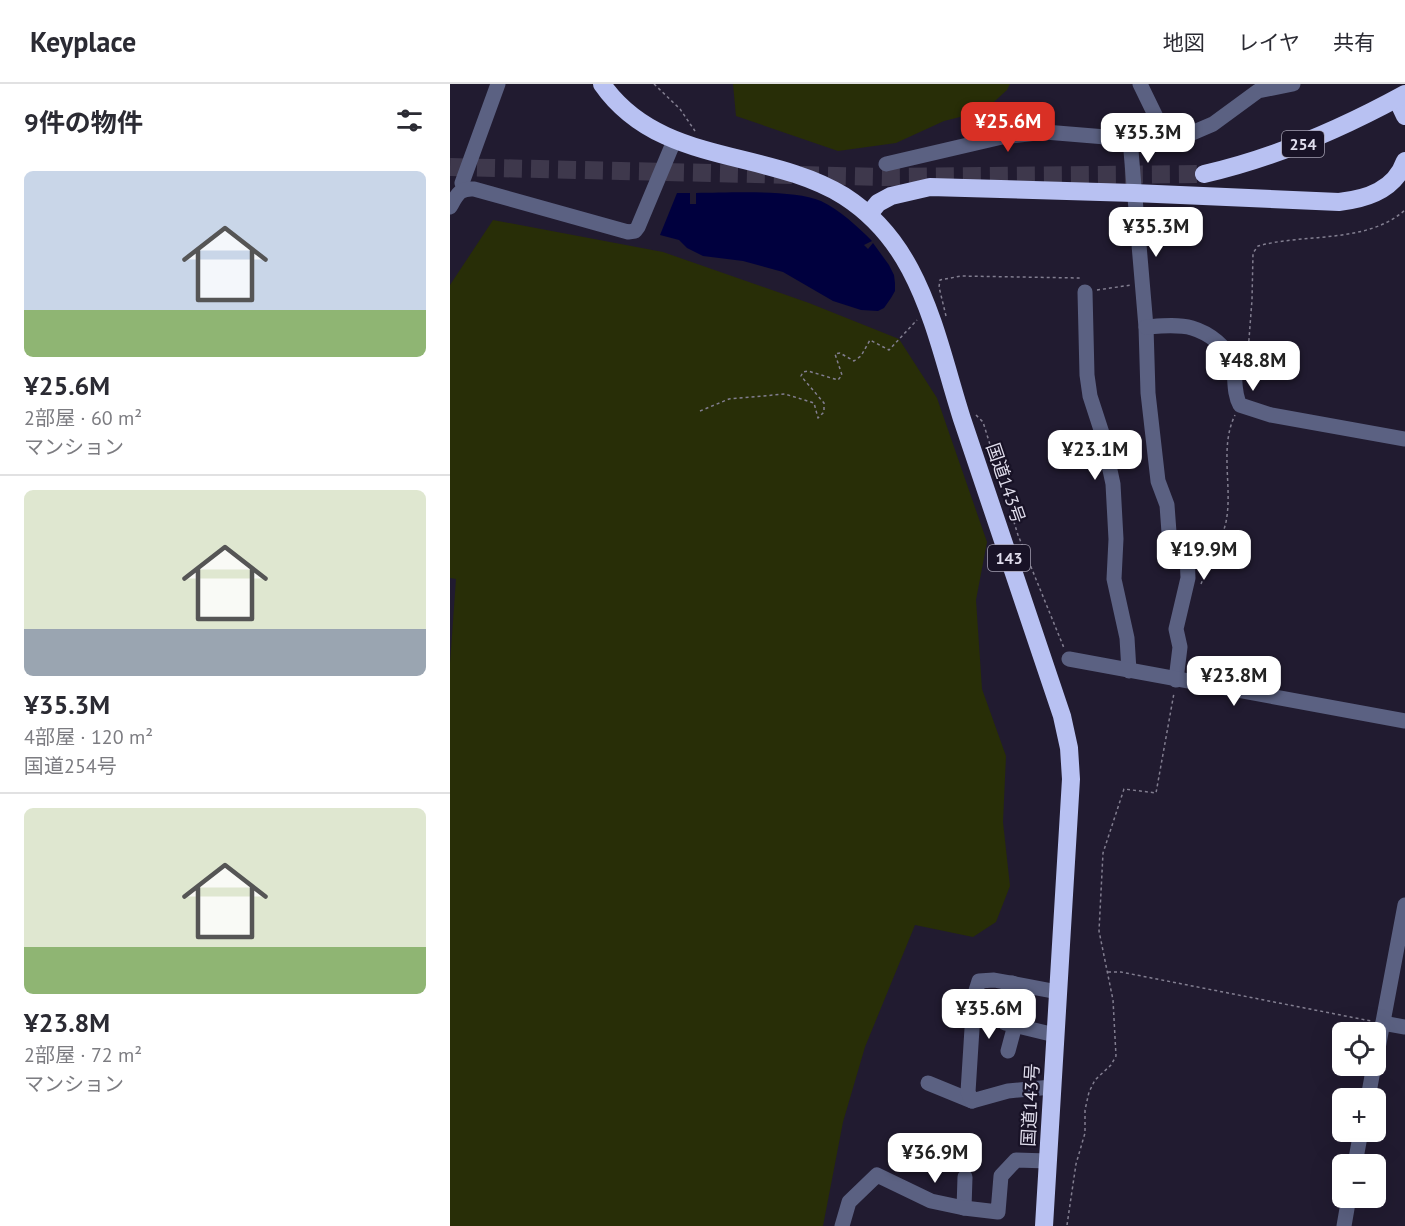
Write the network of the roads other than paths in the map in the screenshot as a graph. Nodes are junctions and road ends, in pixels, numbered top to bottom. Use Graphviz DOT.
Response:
graph roads {
  1 [pos="498,84"];
  2 [pos="602,84"];
  3 [pos="1140,84"];
  4 [pos="1293,84"];
  5 [pos="1259,88"];
  6 [pos="1401,96"];
  7 [pos="1405,116"];
  8 [pos="1162,138"];
  9 [pos="1130,139"];
  10 [pos="674,141"];
  11 [pos="1405,161"];
  12 [pos="885,164"];
  13 [pos="1204,174"];
  14 [pos="465,188"];
  15 [pos="1134,193"];
  16 [pos="450,207"];
  17 [pos="869,214"];
  18 [pos="1085,292"];
  19 [pos="1146,327"];
  20 [pos="1405,439"];
  21 [pos="1069,659"];
  22 [pos="1129,671"];
  23 [pos="1176,680"];
  24 [pos="1405,722"];
  25 [pos="1405,905"];
  26 [pos="1012,983"];
  27 [pos="1058,992"];
  28 [pos="1383,1022"];
  29 [pos="1386,1024"];
  30 [pos="1015,1025"];
  31 [pos="1405,1027"];
  32 [pos="1055,1035"];
  33 [pos="1008,1051"];
  34 [pos="928,1083"];
  35 [pos="1052,1087"];
  36 [pos="972,1101"];
  37 [pos="1048,1161"];
  38 [pos="966,1177"];
  39 [pos="964,1208"];
  40 [pos="1347,1208"];
  41 [pos="842,1226"];
  42 [pos="1044,1226"];
  43 [pos="1344,1226"];
  1 -- 14 [label="street"];
  2 -- 10 [label="highway, 国道143号 / 143"];
  3 -- 8 [label="street"];
  4 -- 5 [label="street"];
  5 -- 8 [label="street"];
  6 -- 7 [label="highway, 254"];
  6 -- 13 [label="highway, 254"];
  8 -- 9 [label="street"];
  9 -- 12 [label="street"];
  9 -- 15 [label="street"];
  10 -- 14 [label="street"];
  10 -- 17 [label="highway, 国道143号 / 143"];
  11 -- 15 [label="highway"];
  14 -- 16 [label="street"];
  15 -- 17 [label="highway"];
  15 -- 19 [label="street"];
  17 -- 27 [label="highway, 国道143号 / 143"];
  18 -- 22 [label="street"];
  19 -- 20 [label="street"];
  19 -- 23 [label="street"];
  21 -- 22 [label="street"];
  22 -- 23 [label="street"];
  23 -- 24 [label="street"];
  25 -- 28 [label="street"];
  26 -- 27 [label="street"];
  26 -- 30 [label="street"];
  26 -- 36 [label="street"];
  27 -- 32 [label="highway, 国道143号 / 143"];
  29 -- 31 [label="street"];
  30 -- 32 [label="street"];
  30 -- 33 [label="street"];
  32 -- 35 [label="highway, 国道143号 / 143"];
  34 -- 36 [label="street"];
  35 -- 36 [label="street"];
  35 -- 37 [label="highway, 国道143号 / 143"];
  37 -- 39 [label="street"];
  37 -- 42 [label="highway, 国道143号 / 143"];
  38 -- 39 [label="street"];
  39 -- 41 [label="street"];
  40 -- 43 [label="street"];
}
